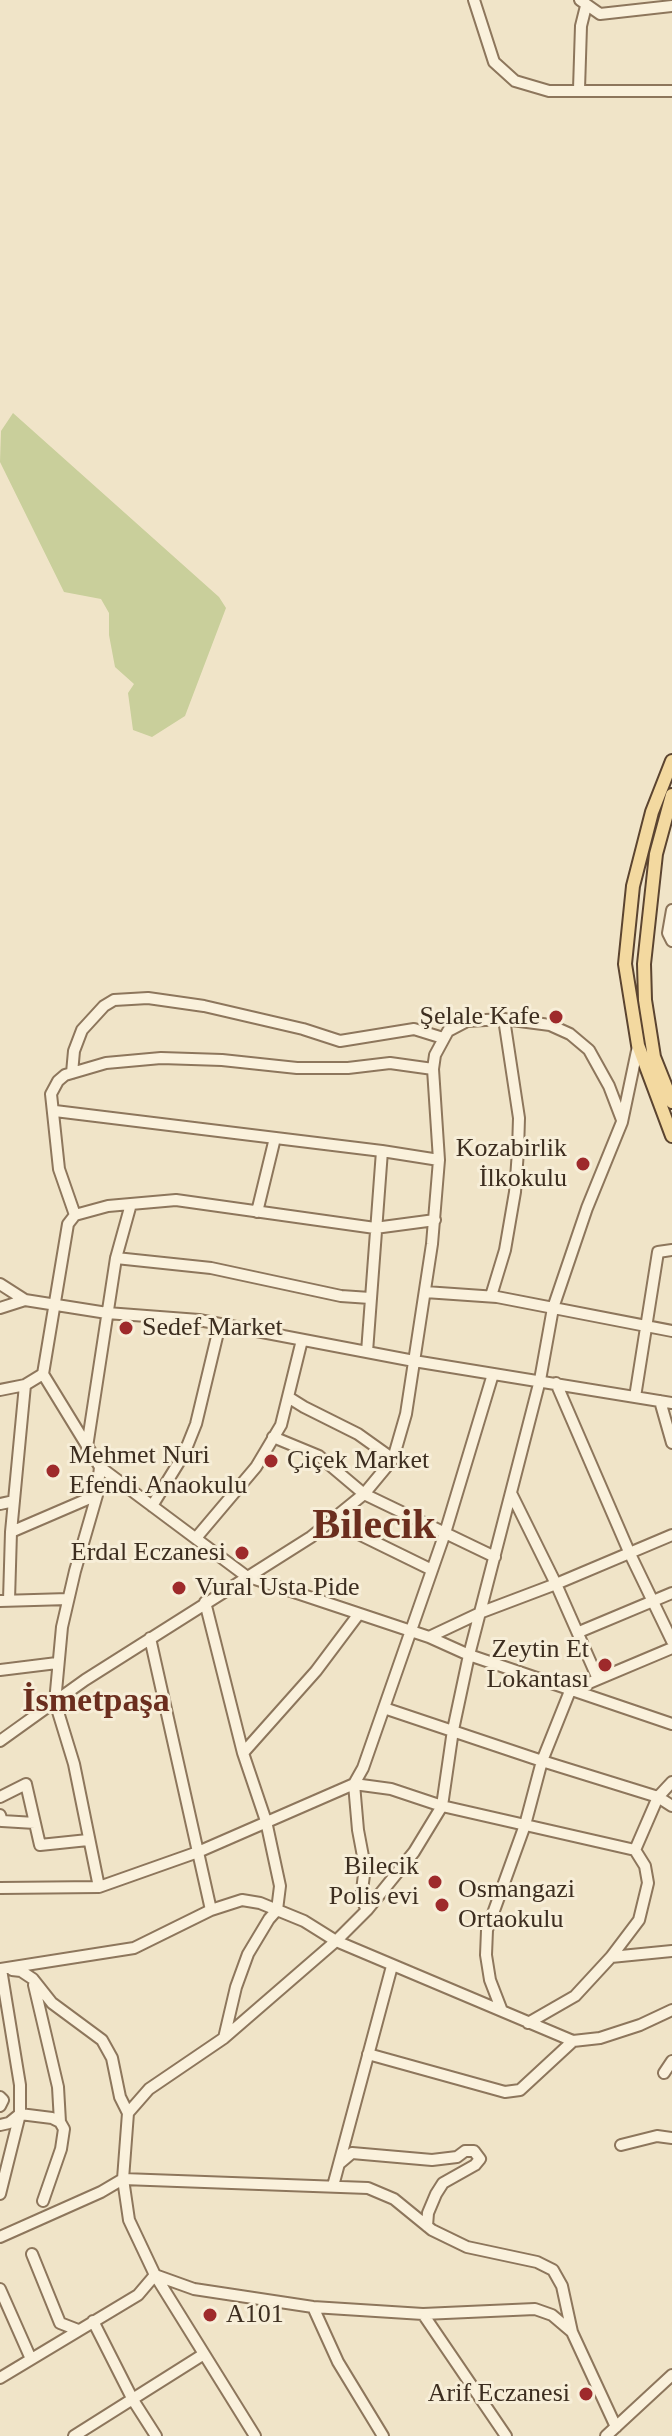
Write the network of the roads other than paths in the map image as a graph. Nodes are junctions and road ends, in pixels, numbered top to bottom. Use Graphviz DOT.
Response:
graph roads {
  1 [pos="474,0"];
  2 [pos="583,3"];
  3 [pos="668,4"];
  4 [pos="579,89"];
  5 [pos="672,91"];
  6 [pos="672,761"];
  7 [pos="672,795"];
  8 [pos="668,818"];
  9 [pos="672,910"];
  10 [pos="670,937"];
  11 [pos="504,1019"];
  12 [pos="443,1038"];
  13 [pos="638,1045"];
  14 [pos="433,1069"];
  15 [pos="72,1073"];
  16 [pos="672,1102"];
  17 [pos="55,1111"];
  18 [pos="622,1122"];
  19 [pos="672,1136"];
  20 [pos="275,1138"];
  21 [pos="382,1151"];
  22 [pos="439,1160"];
  23 [pos="131,1204"];
  24 [pos="257,1212"];
  25 [pos="75,1215"];
  26 [pos="435,1220"];
  27 [pos="375,1228"];
  28 [pos="672,1250"];
  29 [pos="116,1258"];
  30 [pos="0,1284"];
  31 [pos="425,1292"];
  32 [pos="491,1296"];
  33 [pos="370,1298"];
  34 [pos="25,1300"];
  35 [pos="56,1304"];
  36 [pos="0,1308"];
  37 [pos="553,1308"];
  38 [pos="107,1313"];
  39 [pos="220,1324"];
  40 [pos="645,1327"];
  41 [pos="672,1331"];
  42 [pos="302,1340"];
  43 [pos="367,1352"];
  44 [pos="414,1361"];
  45 [pos="43,1374"];
  46 [pos="493,1374"];
  47 [pos="540,1380"];
  48 [pos="556,1383"];
  49 [pos="25,1385"];
  50 [pos="0,1390"];
  51 [pos="288,1397"];
  52 [pos="635,1397"];
  53 [pos="666,1402"];
  54 [pos="273,1437"];
  55 [pos="672,1443"];
  56 [pos="87,1447"];
  57 [pos="393,1459"];
  58 [pos="100,1467"];
  59 [pos="364,1494"];
  60 [pos="97,1495"];
  61 [pos="512,1495"];
  62 [pos="14,1501"];
  63 [pos="0,1504"];
  64 [pos="152,1506"];
  65 [pos="332,1521"];
  66 [pos="11,1532"];
  67 [pos="445,1533"];
  68 [pos="672,1535"];
  69 [pos="196,1538"];
  70 [pos="630,1554"];
  71 [pos="495,1557"];
  72 [pos="430,1569"];
  73 [pos="246,1576"];
  74 [pos="556,1584"];
  75 [pos="672,1593"];
  76 [pos="68,1599"];
  77 [pos="4,1600"];
  78 [pos="653,1601"];
  79 [pos="205,1602"];
  80 [pos="482,1612"];
  81 [pos="358,1615"];
  82 [pos="410,1631"];
  83 [pos="579,1632"];
  84 [pos="429,1637"];
  85 [pos="150,1638"];
  86 [pos="672,1641"];
  87 [pos="672,1648"];
  88 [pos="469,1655"];
  89 [pos="57,1663"];
  90 [pos="0,1670"];
  91 [pos="598,1679"];
  92 [pos="570,1691"];
  93 [pos="55,1702"];
  94 [pos="384,1708"];
  95 [pos="672,1724"];
  96 [pos="453,1730"];
  97 [pos="0,1741"];
  98 [pos="243,1753"];
  99 [pos="542,1761"];
  100 [pos="672,1782"];
  101 [pos="354,1784"];
  102 [pos="0,1797"];
  103 [pos="658,1797"];
  104 [pos="442,1806"];
  105 [pos="672,1806"];
  106 [pos="0,1815"];
  107 [pos="266,1821"];
  108 [pos="35,1823"];
  109 [pos="525,1825"];
  110 [pos="88,1840"];
  111 [pos="635,1850"];
  112 [pos="198,1852"];
  113 [pos="99,1887"];
  114 [pos="0,1888"];
  115 [pos="211,1910"];
  116 [pos="277,1910"];
  117 [pos="367,1910"];
  118 [pos="336,1941"];
  119 [pos="672,1951"];
  120 [pos="611,1957"];
  121 [pos="392,1966"];
  122 [pos="0,1968"];
  123 [pos="33,1979"];
  124 [pos="672,2010"];
  125 [pos="502,2011"];
  126 [pos="528,2023"];
  127 [pos="224,2038"];
  128 [pos="573,2041"];
  129 [pos="368,2054"];
  130 [pos="672,2061"];
  131 [pos="664,2073"];
  132 [pos="0,2097"];
  133 [pos="0,2106"];
  134 [pos="128,2113"];
  135 [pos="20,2114"];
  136 [pos="60,2122"];
  137 [pos="0,2125"];
  138 [pos="672,2138"];
  139 [pos="621,2145"];
  140 [pos="339,2164"];
  141 [pos="123,2179"];
  142 [pos="333,2186"];
  143 [pos="0,2194"];
  144 [pos="43,2201"];
  145 [pos="427,2226"];
  146 [pos="0,2237"];
  147 [pos="32,2254"];
  148 [pos="155,2275"];
  149 [pos="0,2289"];
  150 [pos="313,2307"];
  151 [pos="423,2314"];
  152 [pos="93,2321"];
  153 [pos="78,2330"];
  154 [pos="572,2332"];
  155 [pos="204,2354"];
  156 [pos="31,2359"];
  157 [pos="672,2375"];
  158 [pos="0,2378"];
  159 [pos="133,2400"];
  160 [pos="616,2427"];
  161 [pos="74,2436"];
  162 [pos="156,2436"];
  163 [pos="255,2436"];
  164 [pos="383,2436"];
  165 [pos="506,2436"];
  166 [pos="606,2436"];
  1 -- 4 [label="street"];
  2 -- 3 [label="street"];
  2 -- 4 [label="street"];
  4 -- 5 [label="street"];
  6 -- 13 [label="main road"];
  7 -- 8 [label="main road"];
  8 -- 16 [label="main road"];
  9 -- 10 [label="street"];
  11 -- 12 [label="street"];
  11 -- 18 [label="street"];
  11 -- 32 [label="street"];
  12 -- 14 [label="street"];
  12 -- 15 [label="street"];
  13 -- 18 [label="street"];
  13 -- 19 [label="main road"];
  14 -- 15 [label="street"];
  14 -- 22 [label="street"];
  15 -- 17 [label="street"];
  17 -- 20 [label="street"];
  17 -- 25 [label="street"];
  18 -- 37 [label="street"];
  20 -- 21 [label="street"];
  20 -- 24 [label="street"];
  21 -- 22 [label="street"];
  21 -- 27 [label="street"];
  22 -- 26 [label="street"];
  23 -- 24 [label="street"];
  23 -- 25 [label="street"];
  23 -- 29 [label="street"];
  24 -- 27 [label="street"];
  25 -- 35 [label="street"];
  26 -- 27 [label="street"];
  26 -- 31 [label="street"];
  27 -- 33 [label="street"];
  28 -- 40 [label="street"];
  29 -- 33 [label="street"];
  29 -- 38 [label="street"];
  30 -- 34 [label="street"];
  31 -- 32 [label="street"];
  31 -- 44 [label="street"];
  32 -- 37 [label="street"];
  33 -- 43 [label="street"];
  34 -- 35 [label="street"];
  34 -- 36 [label="street"];
  35 -- 38 [label="street"];
  35 -- 45 [label="street"];
  37 -- 40 [label="street"];
  37 -- 47 [label="street"];
  38 -- 39 [label="street"];
  38 -- 56 [label="street"];
  39 -- 42 [label="street"];
  39 -- 64 [label="street"];
  40 -- 41 [label="street"];
  40 -- 52 [label="street"];
  42 -- 43 [label="street"];
  42 -- 51 [label="street"];
  43 -- 44 [label="street"];
  44 -- 46 [label="street"];
  44 -- 57 [label="street"];
  45 -- 49 [label="street"];
  45 -- 56 [label="street"];
  46 -- 47 [label="street"];
  46 -- 67 [label="street"];
  47 -- 48 [label="street"];
  47 -- 61 [label="street"];
  48 -- 52 [label="street"];
  48 -- 70 [label="street"];
  49 -- 50 [label="street"];
  49 -- 62 [label="street"];
  51 -- 54 [label="street"];
  51 -- 57 [label="street"];
  52 -- 53 [label="street"];
  53 -- 55 [label="street"];
  54 -- 59 [label="street"];
  54 -- 69 [label="street"];
  56 -- 58 [label="street"];
  57 -- 59 [label="street"];
  58 -- 60 [label="street"];
  58 -- 64 [label="street"];
  59 -- 65 [label="street"];
  59 -- 67 [label="street"];
  60 -- 66 [label="street"];
  60 -- 76 [label="street"];
  61 -- 71 [label="street"];
  61 -- 74 [label="street"];
  62 -- 63 [label="street"];
  62 -- 66 [label="street"];
  64 -- 69 [label="street"];
  65 -- 72 [label="street"];
  65 -- 73 [label="street"];
  66 -- 77 [label="street"];
  67 -- 71 [label="street"];
  67 -- 72 [label="street"];
  68 -- 70 [label="street"];
  69 -- 73 [label="street"];
  70 -- 74 [label="street"];
  70 -- 78 [label="street"];
  71 -- 80 [label="street"];
  72 -- 82 [label="street"];
  73 -- 79 [label="street"];
  73 -- 81 [label="street"];
  74 -- 80 [label="street"];
  74 -- 83 [label="street"];
  75 -- 78 [label="street"];
  76 -- 77 [label="street"];
  76 -- 89 [label="street"];
  78 -- 83 [label="street"];
  78 -- 86 [label="street"];
  79 -- 85 [label="street"];
  79 -- 98 [label="street"];
  80 -- 84 [label="street"];
  80 -- 88 [label="street"];
  81 -- 82 [label="street"];
  81 -- 98 [label="street"];
  82 -- 84 [label="street"];
  82 -- 94 [label="street"];
  83 -- 91 [label="street"];
  84 -- 88 [label="street"];
  85 -- 93 [label="street"];
  85 -- 112 [label="street"];
  87 -- 91 [label="street"];
  88 -- 92 [label="street"];
  88 -- 96 [label="street"];
  89 -- 90 [label="street"];
  89 -- 93 [label="street"];
  91 -- 92 [label="street"];
  92 -- 95 [label="street"];
  92 -- 99 [label="street"];
  93 -- 97 [label="street"];
  93 -- 110 [label="street"];
  94 -- 96 [label="street"];
  94 -- 101 [label="street"];
  96 -- 99 [label="street"];
  96 -- 104 [label="street"];
  98 -- 107 [label="street"];
  99 -- 103 [label="street"];
  99 -- 109 [label="street"];
  100 -- 103 [label="street"];
  101 -- 104 [label="street"];
  101 -- 107 [label="street"];
  101 -- 117 [label="street"];
  102 -- 108 [label="street"];
  103 -- 105 [label="street"];
  103 -- 111 [label="street"];
  104 -- 109 [label="street"];
  104 -- 117 [label="street"];
  106 -- 108 [label="street"];
  107 -- 112 [label="street"];
  107 -- 116 [label="street"];
  108 -- 110 [label="street"];
  109 -- 111 [label="street"];
  109 -- 125 [label="street"];
  110 -- 113 [label="street"];
  111 -- 120 [label="street"];
  112 -- 113 [label="street"];
  112 -- 115 [label="street"];
  113 -- 114 [label="street"];
  115 -- 116 [label="street"];
  115 -- 122 [label="street"];
  116 -- 118 [label="street"];
  116 -- 127 [label="street"];
  117 -- 118 [label="street"];
  118 -- 121 [label="street"];
  118 -- 127 [label="street"];
  119 -- 120 [label="street"];
  120 -- 126 [label="street"];
  121 -- 125 [label="street"];
  121 -- 129 [label="street"];
  122 -- 123 [label="street"];
  122 -- 135 [label="street"];
  123 -- 134 [label="street"];
  123 -- 136 [label="street"];
  124 -- 128 [label="street"];
  125 -- 126 [label="street"];
  126 -- 128 [label="street"];
  127 -- 134 [label="street"];
  128 -- 129 [label="street"];
  129 -- 140 [label="street"];
  130 -- 131 [label="street"];
  132 -- 133 [label="street"];
  134 -- 141 [label="street"];
  135 -- 136 [label="street"];
  135 -- 137 [label="street"];
  135 -- 143 [label="street"];
  136 -- 144 [label="street"];
  138 -- 139 [label="street"];
  140 -- 142 [label="street"];
  140 -- 145 [label="street"];
  141 -- 142 [label="street"];
  141 -- 146 [label="street"];
  141 -- 148 [label="street"];
  142 -- 145 [label="street"];
  145 -- 154 [label="street"];
  147 -- 153 [label="street"];
  148 -- 150 [label="street"];
  148 -- 152 [label="street"];
  148 -- 155 [label="street"];
  149 -- 156 [label="street"];
  150 -- 151 [label="street"];
  150 -- 164 [label="street"];
  151 -- 154 [label="street"];
  151 -- 165 [label="street"];
  152 -- 153 [label="street"];
  152 -- 159 [label="street"];
  153 -- 156 [label="street"];
  154 -- 160 [label="street"];
  155 -- 159 [label="street"];
  155 -- 163 [label="street"];
  156 -- 158 [label="street"];
  157 -- 160 [label="street"];
  159 -- 161 [label="street"];
  159 -- 162 [label="street"];
  160 -- 166 [label="street"];
}
